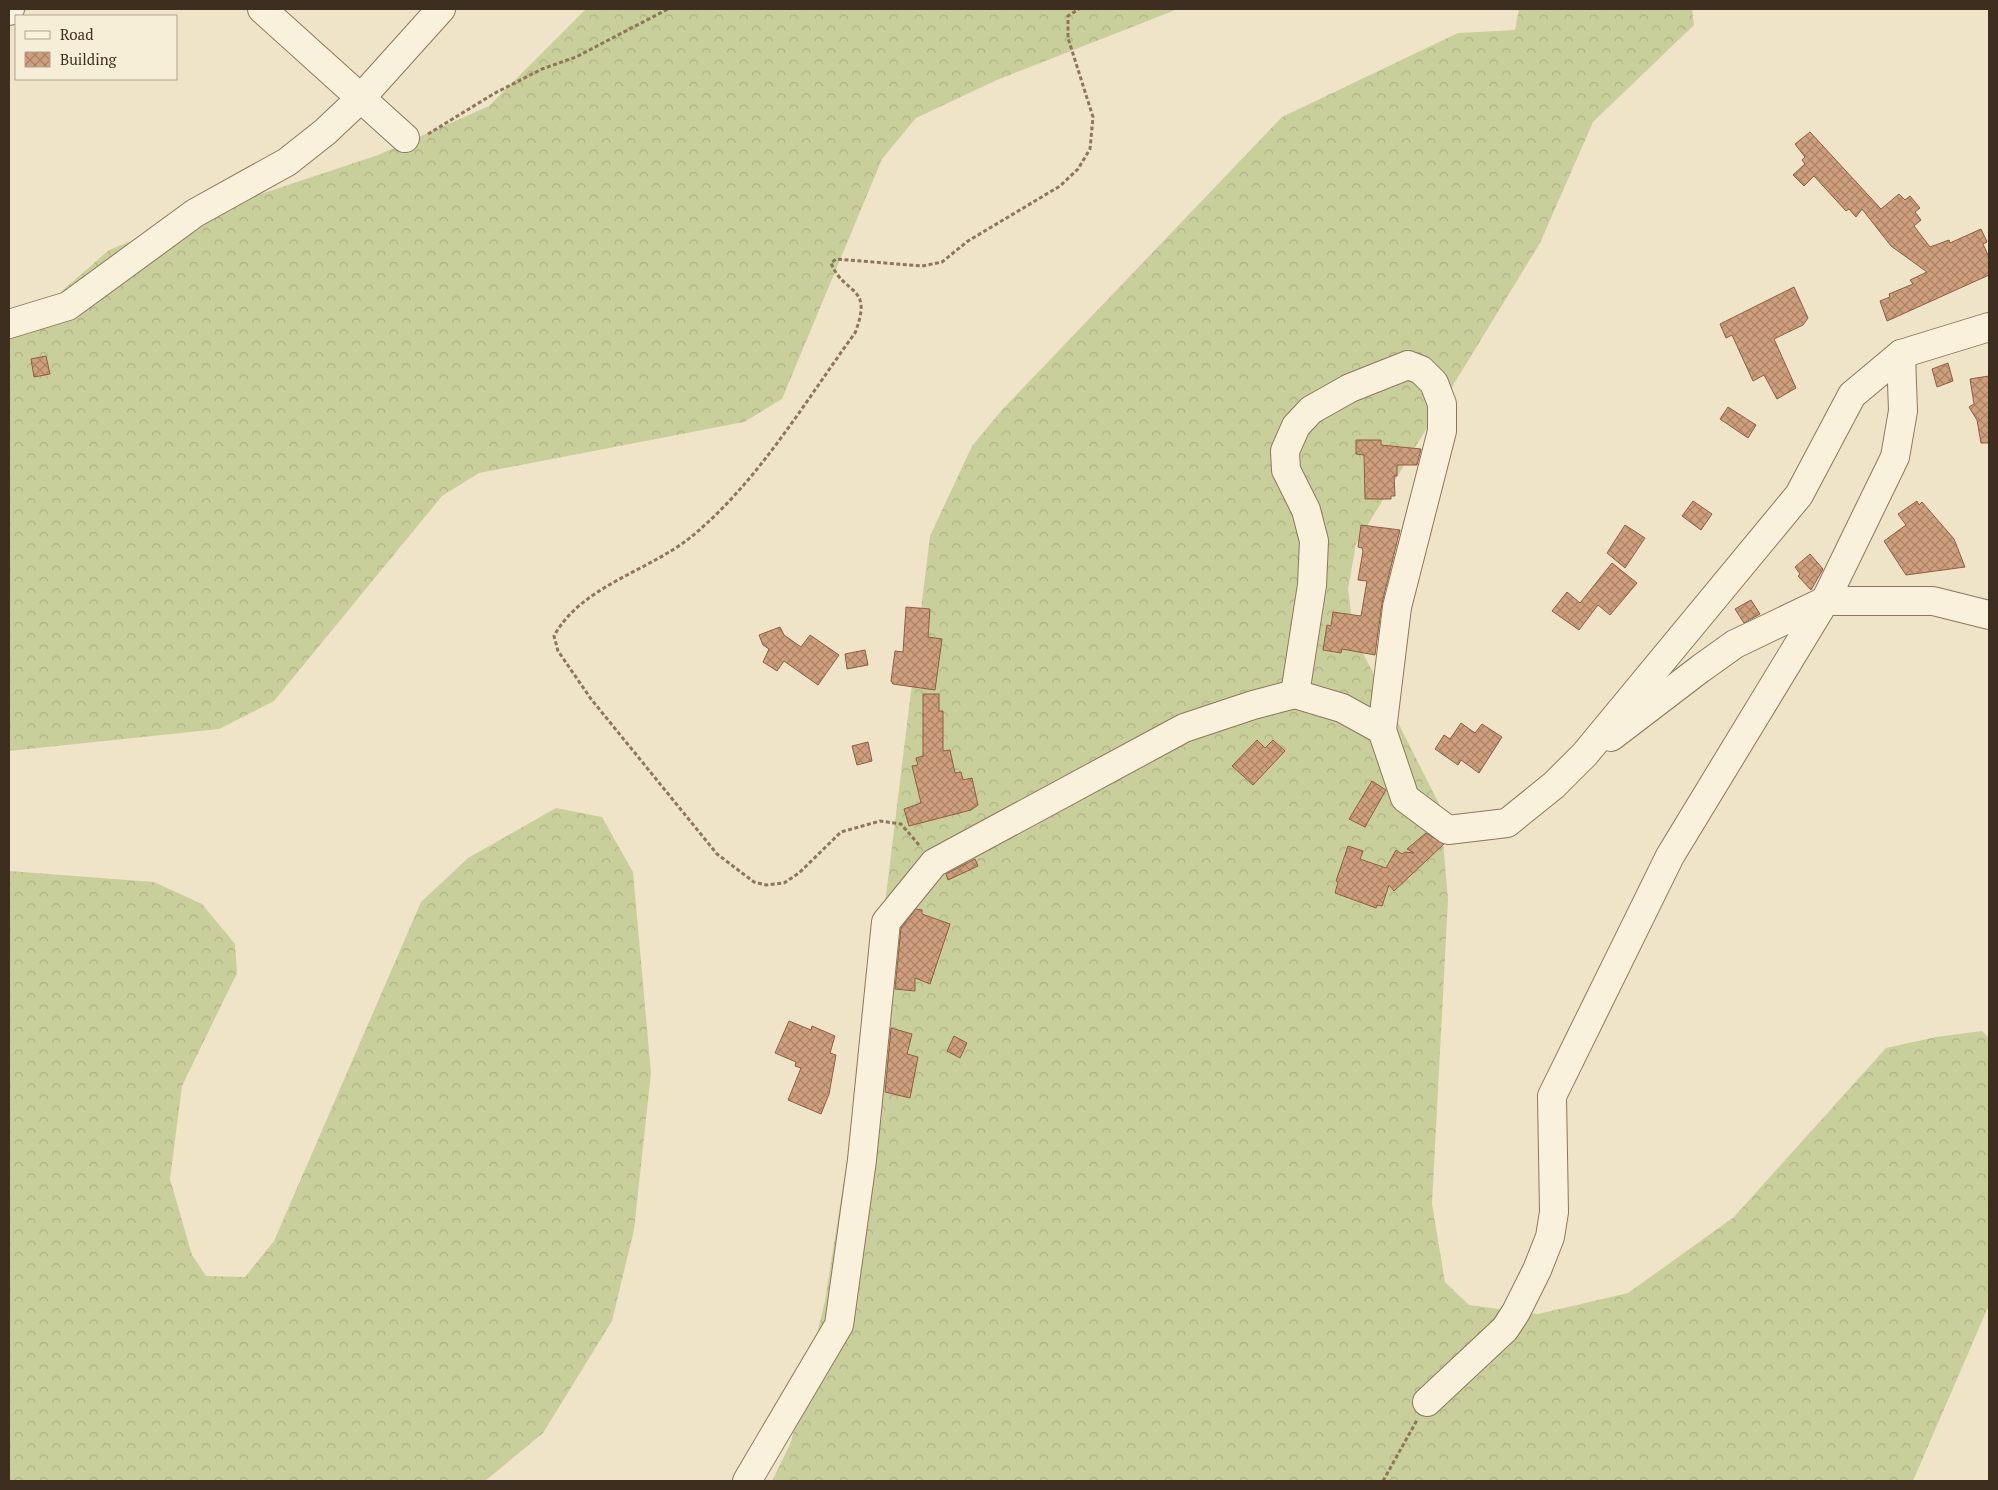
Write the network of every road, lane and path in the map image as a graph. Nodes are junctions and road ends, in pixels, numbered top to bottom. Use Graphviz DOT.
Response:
graph roads {
  1 [pos="262,9"];
  2 [pos="441,9"];
  3 [pos="668,9"];
  4 [pos="1079,9"];
  5 [pos="360,99"];
  6 [pos="405,138"];
  7 [pos="9,324"];
  8 [pos="1989,327"];
  9 [pos="1901,354"];
  10 [pos="1825,601"];
  11 [pos="1989,615"];
  12 [pos="1295,694"];
  13 [pos="1382,730"];
  14 [pos="1585,754"];
  15 [pos="934,863"];
  16 [pos="1427,1402"];
  17 [pos="747,1481"];
  18 [pos="1383,1481"];
  1 -- 5 [label="street"];
  2 -- 5 [label="street"];
  3 -- 6 [label="path"];
  4 -- 15 [label="path"];
  5 -- 6 [label="street"];
  5 -- 7 [label="street"];
  8 -- 9 [label="street"];
  9 -- 10 [label="street"];
  9 -- 14 [label="street"];
  10 -- 11 [label="street"];
  10 -- 14 [label="street"];
  10 -- 16 [label="street"];
  12 -- 13 [label="street"];
  12 -- 13 [label="street"];
  12 -- 15 [label="street"];
  13 -- 14 [label="street"];
  15 -- 17 [label="street"];
  16 -- 18 [label="path"];
}
